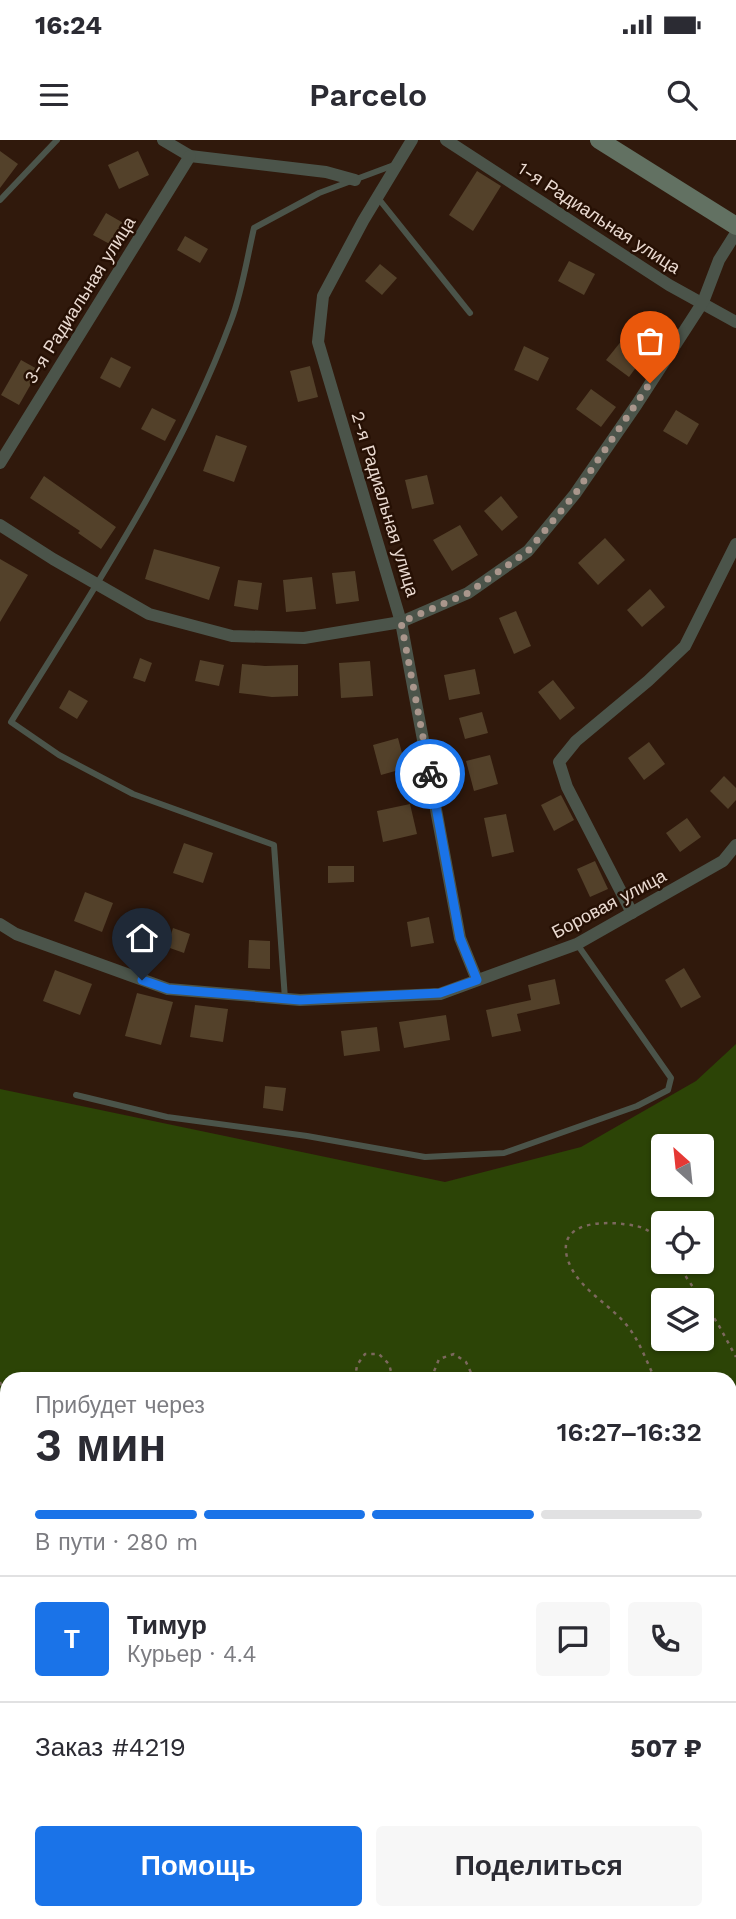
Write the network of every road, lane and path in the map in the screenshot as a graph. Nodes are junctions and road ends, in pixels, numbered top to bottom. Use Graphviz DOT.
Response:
graph roads {
  1 [pos="57,140"];
  2 [pos="163,140"];
  3 [pos="412,140"];
  4 [pos="446,140"];
  5 [pos="599,140"];
  6 [pos="190,156"];
  7 [pos="396,164"];
  8 [pos="355,180"];
  9 [pos="377,197"];
  10 [pos="0,200"];
  11 [pos="736,226"];
  12 [pos="736,233"];
  13 [pos="703,302"];
  14 [pos="470,313"];
  15 [pos="736,321"];
  16 [pos="0,463"];
  17 [pos="0,525"];
  18 [pos="736,544"];
  19 [pos="96,584"];
  20 [pos="401,622"];
  21 [pos="736,845"];
  22 [pos="632,913"];
  23 [pos="0,924"];
  24 [pos="577,944"];
  25 [pos="477,980"];
  26 [pos="285,999"];
  27 [pos="76,1095"];
  28 [pos="651,1233"];
  29 [pos="684,1274"];
  30 [pos="736,1357"];
  31 [pos="356,1372"];
  32 [pos="391,1372"];
  33 [pos="434,1372"];
  34 [pos="471,1372"];
  35 [pos="652,1372"];
  1 -- 10 [label="lane"];
  2 -- 6 [label="street"];
  3 -- 7 [label="street, 2-я Радиальная улица"];
  4 -- 13 [label="street, 1-я Радиальная улица"];
  5 -- 11 [label="street"];
  6 -- 8 [label="street"];
  6 -- 16 [label="street, 3-я Радиальная улица"];
  7 -- 8 [label="lane"];
  7 -- 9 [label="street, 2-я Радиальная улица"];
  8 -- 19 [label="lane"];
  9 -- 14 [label="lane"];
  9 -- 20 [label="street, 2-я Радиальная улица"];
  12 -- 13 [label="street"];
  13 -- 15 [label="street, 1-я Радиальная улица"];
  13 -- 20 [label="street"];
  17 -- 19 [label="street"];
  18 -- 22 [label="street"];
  19 -- 20 [label="street"];
  19 -- 26 [label="lane"];
  20 -- 25 [label="street, 2-я Радиальная улица"];
  21 -- 22 [label="street, Боровая улица"];
  22 -- 24 [label="street, Боровая улица"];
  23 -- 26 [label="street, Боровая улица"];
  24 -- 25 [label="street, Боровая улица"];
  24 -- 27 [label="lane"];
  25 -- 26 [label="street, Боровая улица"];
  28 -- 35 [label="path"];
  29 -- 30 [label="path"];
  31 -- 32 [label="path"];
  33 -- 34 [label="path"];
}
